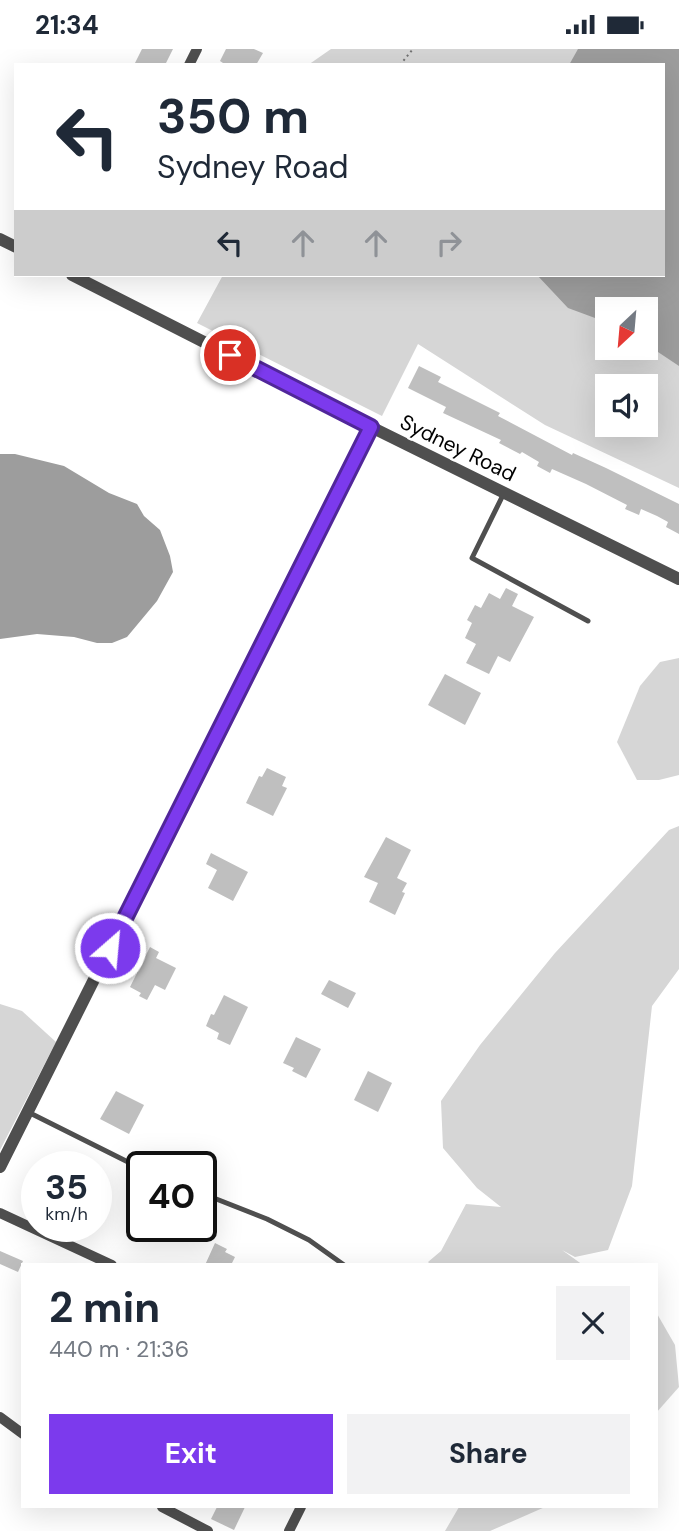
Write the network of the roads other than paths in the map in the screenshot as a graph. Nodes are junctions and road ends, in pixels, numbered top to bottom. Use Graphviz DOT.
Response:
graph roads {
  1 [pos="93,279"];
  2 [pos="371,427"];
  3 [pos="505,493"];
  4 [pos="679,579"];
  5 [pos="588,621"];
  6 [pos="28,1112"];
  7 [pos="126,1161"];
  8 [pos="0,1167"];
  9 [pos="217,1199"];
  10 [pos="0,1213"];
  11 [pos="108,1263"];
  12 [pos="341,1263"];
  13 [pos="0,1417"];
  14 [pos="21,1433"];
  15 [pos="164,1508"];
  16 [pos="300,1508"];
  17 [pos="208,1531"];
  18 [pos="289,1531"];
  1 -- 2 [label="street, Sydney Road"];
  2 -- 3 [label="street, Sydney Road"];
  2 -- 6 [label="street"];
  3 -- 4 [label="street, Sydney Road"];
  3 -- 5 [label="lane"];
  6 -- 7 [label="lane"];
  6 -- 8 [label="street"];
  9 -- 12 [label="lane"];
  10 -- 11 [label="street"];
  13 -- 14 [label="street"];
  15 -- 17 [label="street"];
  16 -- 18 [label="street"];
}
